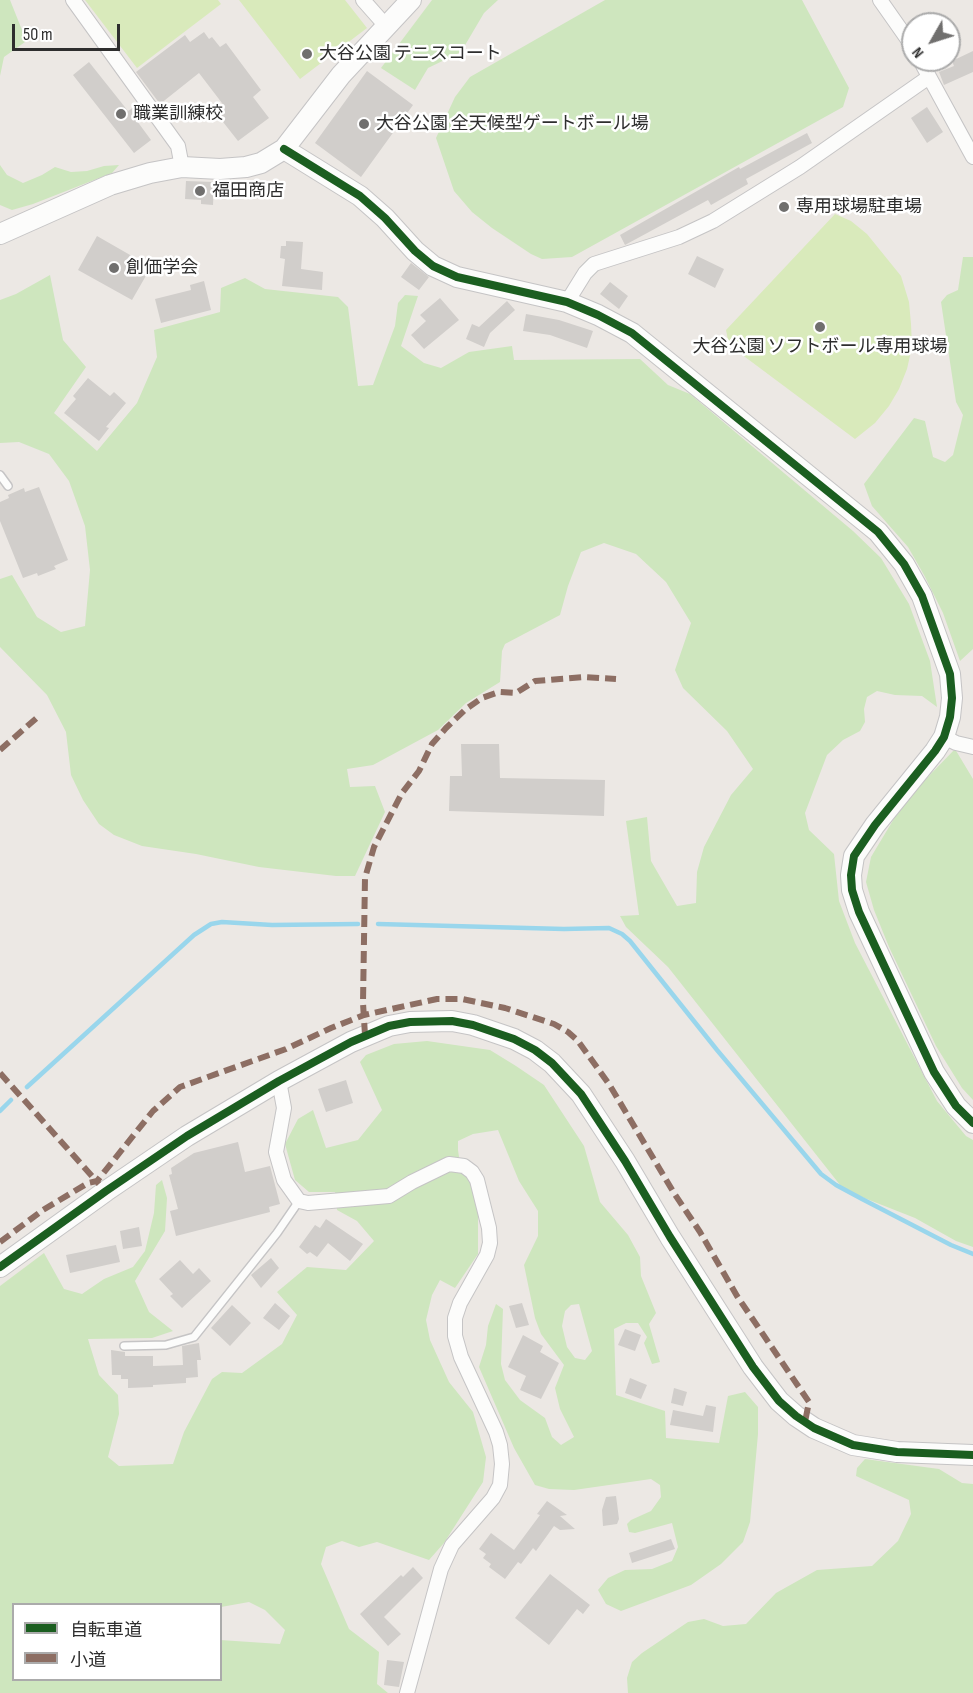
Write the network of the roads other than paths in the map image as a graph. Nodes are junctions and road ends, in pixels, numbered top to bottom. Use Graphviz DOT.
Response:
graph roads {
  1 [pos="73,0"];
  2 [pos="363,0"];
  3 [pos="411,0"];
  4 [pos="880,0"];
  5 [pos="386,26"];
  6 [pos="901,30"];
  7 [pos="926,72"];
  8 [pos="929,77"];
  9 [pos="284,149"];
  10 [pos="973,157"];
  11 [pos="182,167"];
  12 [pos="0,234"];
  13 [pos="567,302"];
  14 [pos="0,476"];
  15 [pos="8,486"];
  16 [pos="944,737"];
  17 [pos="973,747"];
  18 [pos="279,1081"];
  19 [pos="973,1122"];
  20 [pos="299,1201"];
  21 [pos="0,1267"];
  22 [pos="124,1346"];
  23 [pos="973,1455"];
  24 [pos="407,1693"];
  1 -- 11 [label="street"];
  2 -- 5 [label="street"];
  3 -- 5 [label="street"];
  4 -- 6 [label="street"];
  5 -- 9 [label="street"];
  7 -- 8 [label="street"];
  8 -- 10 [label="street"];
  8 -- 13 [label="street"];
  9 -- 11 [label="street"];
  9 -- 13 [label="street"];
  11 -- 12 [label="street"];
  13 -- 16 [label="street"];
  14 -- 15 [label="lane"];
  16 -- 17 [label="street"];
  16 -- 19 [label="street"];
  18 -- 20 [label="street"];
  18 -- 21 [label="street"];
  18 -- 23 [label="street"];
  20 -- 22 [label="lane"];
  20 -- 24 [label="street"];
}
